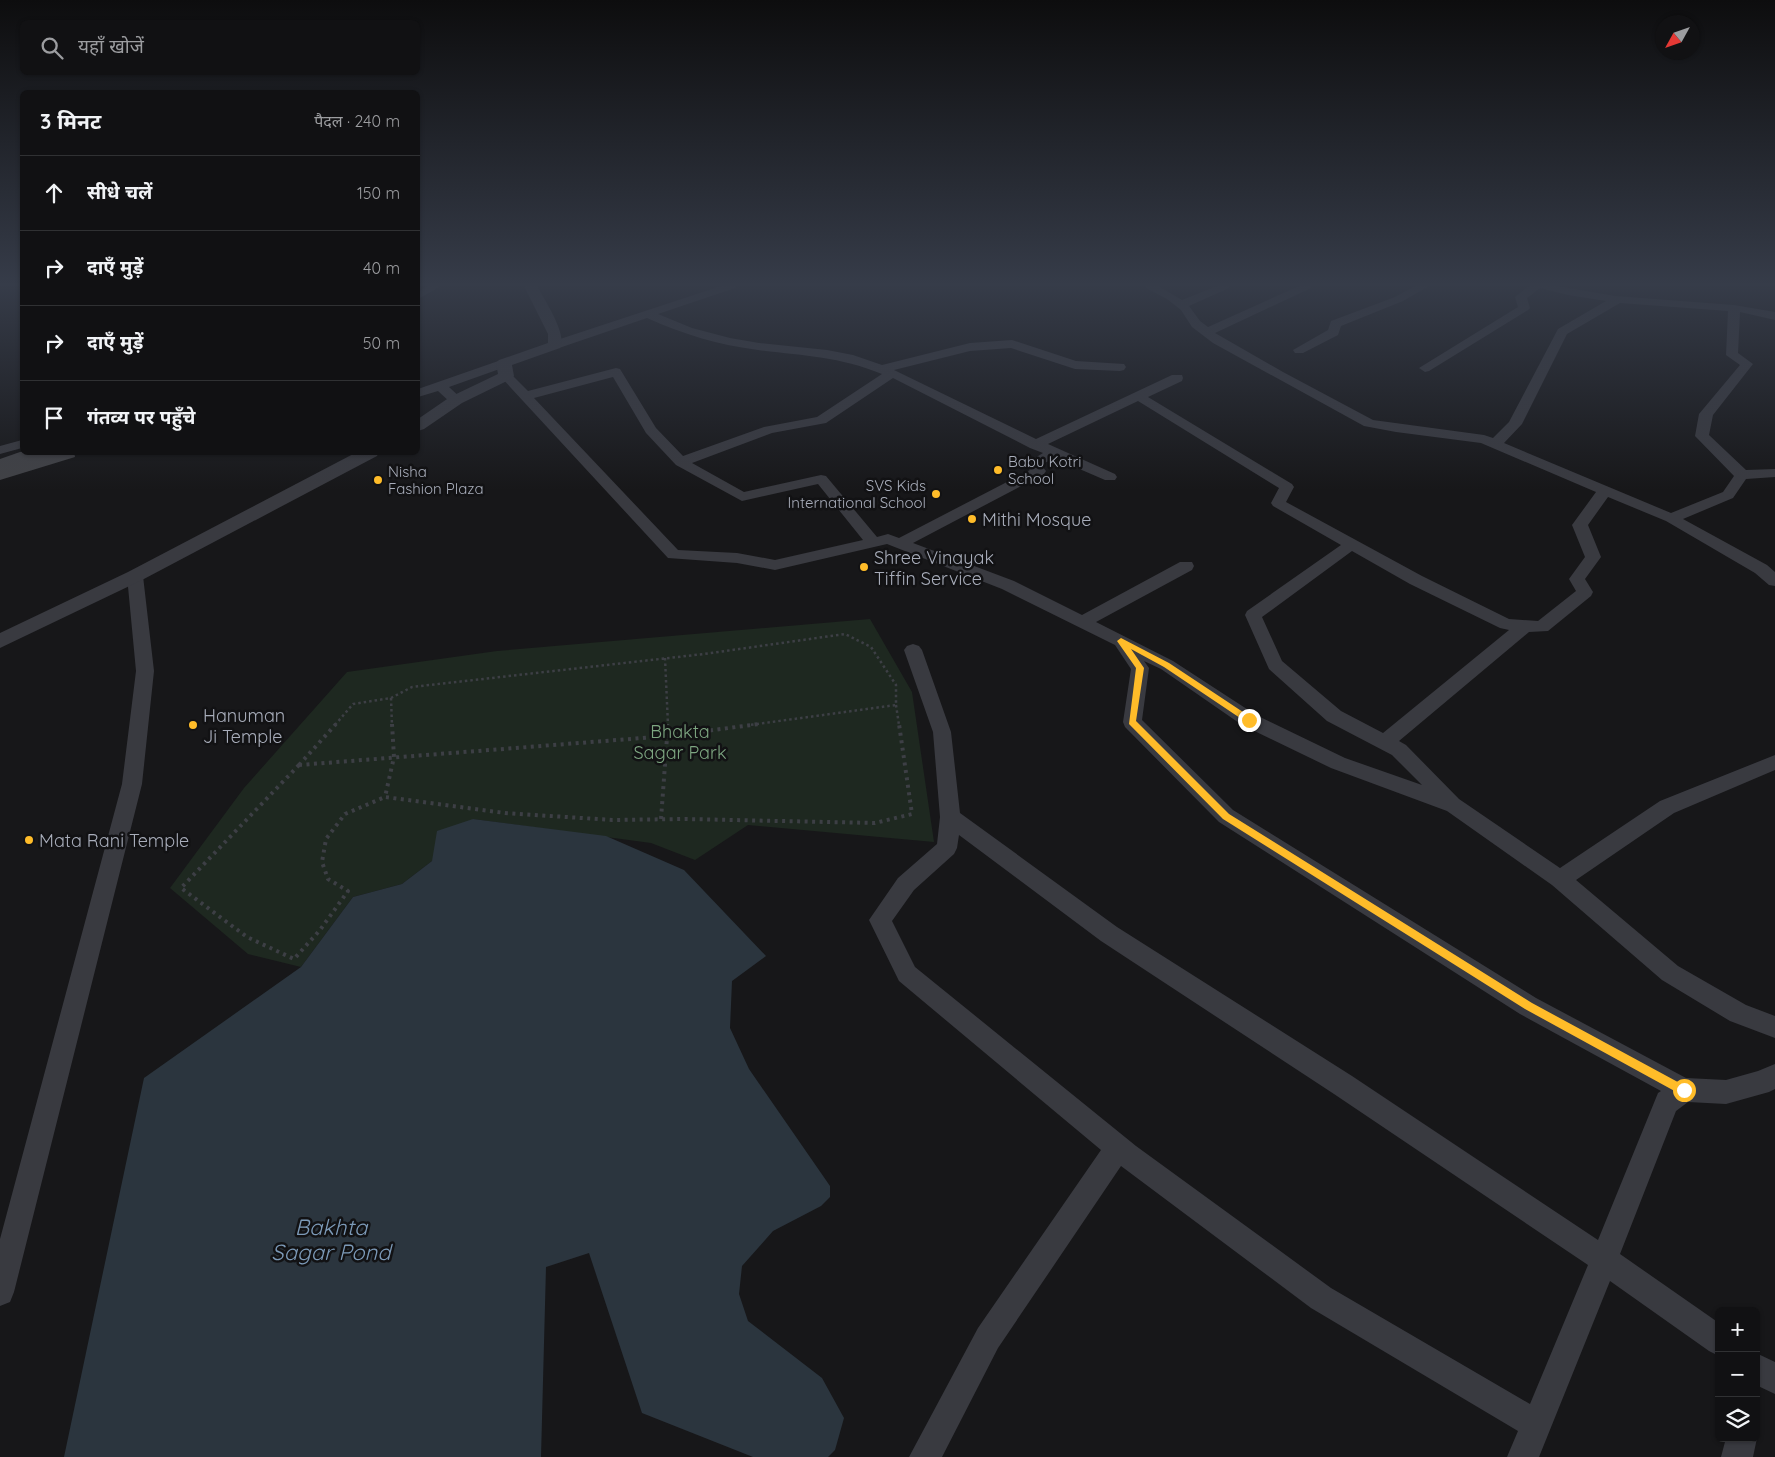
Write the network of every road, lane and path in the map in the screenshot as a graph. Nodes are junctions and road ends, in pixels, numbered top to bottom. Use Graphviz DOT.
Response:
graph roads {
  1 [pos="537,354"];
  2 [pos="826,354"];
  3 [pos="946,354"];
  4 [pos="1042,354"];
  5 [pos="1242,354"];
  6 [pos="1448,354"];
  7 [pos="1549,354"];
  8 [pos="1732,354"];
  9 [pos="1120,367"];
  10 [pos="1425,368"];
  11 [pos="505,370"];
  12 [pos="887,371"];
  13 [pos="1177,378"];
  14 [pos="440,386"];
  15 [pos="420,392"];
  16 [pos="525,396"];
  17 [pos="1138,396"];
  18 [pos="456,400"];
  19 [pos="420,425"];
  20 [pos="1495,444"];
  21 [pos="20,445"];
  22 [pos="1035,445"];
  23 [pos="0,450"];
  24 [pos="1053,454"];
  25 [pos="365,455"];
  26 [pos="681,462"];
  27 [pos="1775,473"];
  28 [pos="1742,475"];
  29 [pos="1110,477"];
  30 [pos="1604,490"];
  31 [pos="1671,518"];
  32 [pos="874,543"];
  33 [pos="900,544"];
  34 [pos="1352,544"];
  35 [pos="1186,566"];
  36 [pos="134,576"];
  37 [pos="1775,582"];
  38 [pos="1082,622"];
  39 [pos="1525,626"];
  40 [pos="0,641"];
  41 [pos="1121,641"];
  42 [pos="913,650"];
  43 [pos="666,658"];
  44 [pos="391,698"];
  45 [pos="896,705"];
  46 [pos="668,736"];
  47 [pos="1384,743"];
  48 [pos="394,757"];
  49 [pos="1775,762"];
  50 [pos="299,765"];
  51 [pos="385,796"];
  52 [pos="1454,805"];
  53 [pos="950,817"];
  54 [pos="661,819"];
  55 [pos="1560,879"];
  56 [pos="1775,1027"];
  57 [pos="1775,1076"];
  58 [pos="1684,1090"];
  59 [pos="1118,1148"];
  60 [pos="1604,1260"];
  61 [pos="0,1292"];
  62 [pos="1715,1338"];
  63 [pos="1535,1424"];
  64 [pos="1741,1442"];
  65 [pos="925,1457"];
  66 [pos="1523,1457"];
  67 [pos="1737,1457"];
  1 -- 11 [label="street"];
  2 -- 12 [label="street"];
  3 -- 12 [label="street"];
  4 -- 9 [label="street"];
  5 -- 20 [label="street"];
  6 -- 10 [label="street"];
  7 -- 20 [label="street"];
  8 -- 28 [label="street"];
  11 -- 14 [label="street"];
  11 -- 16 [label="street"];
  11 -- 18 [label="street"];
  12 -- 22 [label="street"];
  12 -- 26 [label="street"];
  13 -- 17 [label="street"];
  14 -- 15 [label="street"];
  14 -- 18 [label="street"];
  16 -- 26 [label="street"];
  16 -- 32 [label="street"];
  17 -- 22 [label="street"];
  17 -- 34 [label="street"];
  18 -- 19 [label="street"];
  20 -- 30 [label="street"];
  21 -- 23 [label="street"];
  22 -- 24 [label="street"];
  24 -- 29 [label="street"];
  24 -- 33 [label="street"];
  25 -- 36 [label="street"];
  26 -- 32 [label="street"];
  27 -- 28 [label="street"];
  28 -- 31 [label="street"];
  30 -- 31 [label="street"];
  30 -- 39 [label="street"];
  31 -- 37 [label="street"];
  32 -- 33 [label="street"];
  33 -- 38 [label="street"];
  34 -- 39 [label="street"];
  34 -- 47 [label="street"];
  35 -- 38 [label="street"];
  36 -- 40 [label="street"];
  36 -- 61 [label="street"];
  38 -- 41 [label="street"];
  39 -- 47 [label="street"];
  41 -- 52 [label="street"];
  41 -- 58 [label="street"];
  42 -- 53 [label="street"];
  43 -- 44 [label="path"];
  43 -- 45 [label="path"];
  43 -- 46 [label="path"];
  44 -- 48 [label="path"];
  44 -- 50 [label="path"];
  45 -- 46 [label="path"];
  45 -- 54 [label="path"];
  46 -- 48 [label="path"];
  46 -- 54 [label="path"];
  47 -- 52 [label="street"];
  48 -- 50 [label="path"];
  48 -- 51 [label="path"];
  49 -- 55 [label="street"];
  50 -- 51 [label="path"];
  51 -- 54 [label="path"];
  52 -- 55 [label="street"];
  53 -- 59 [label="street"];
  53 -- 60 [label="street"];
  55 -- 56 [label="street"];
  57 -- 58 [label="street"];
  58 -- 60 [label="street"];
  59 -- 63 [label="street"];
  59 -- 65 [label="street"];
  60 -- 62 [label="street"];
  60 -- 63 [label="street"];
  63 -- 66 [label="street"];
  64 -- 67 [label="street"];
}
